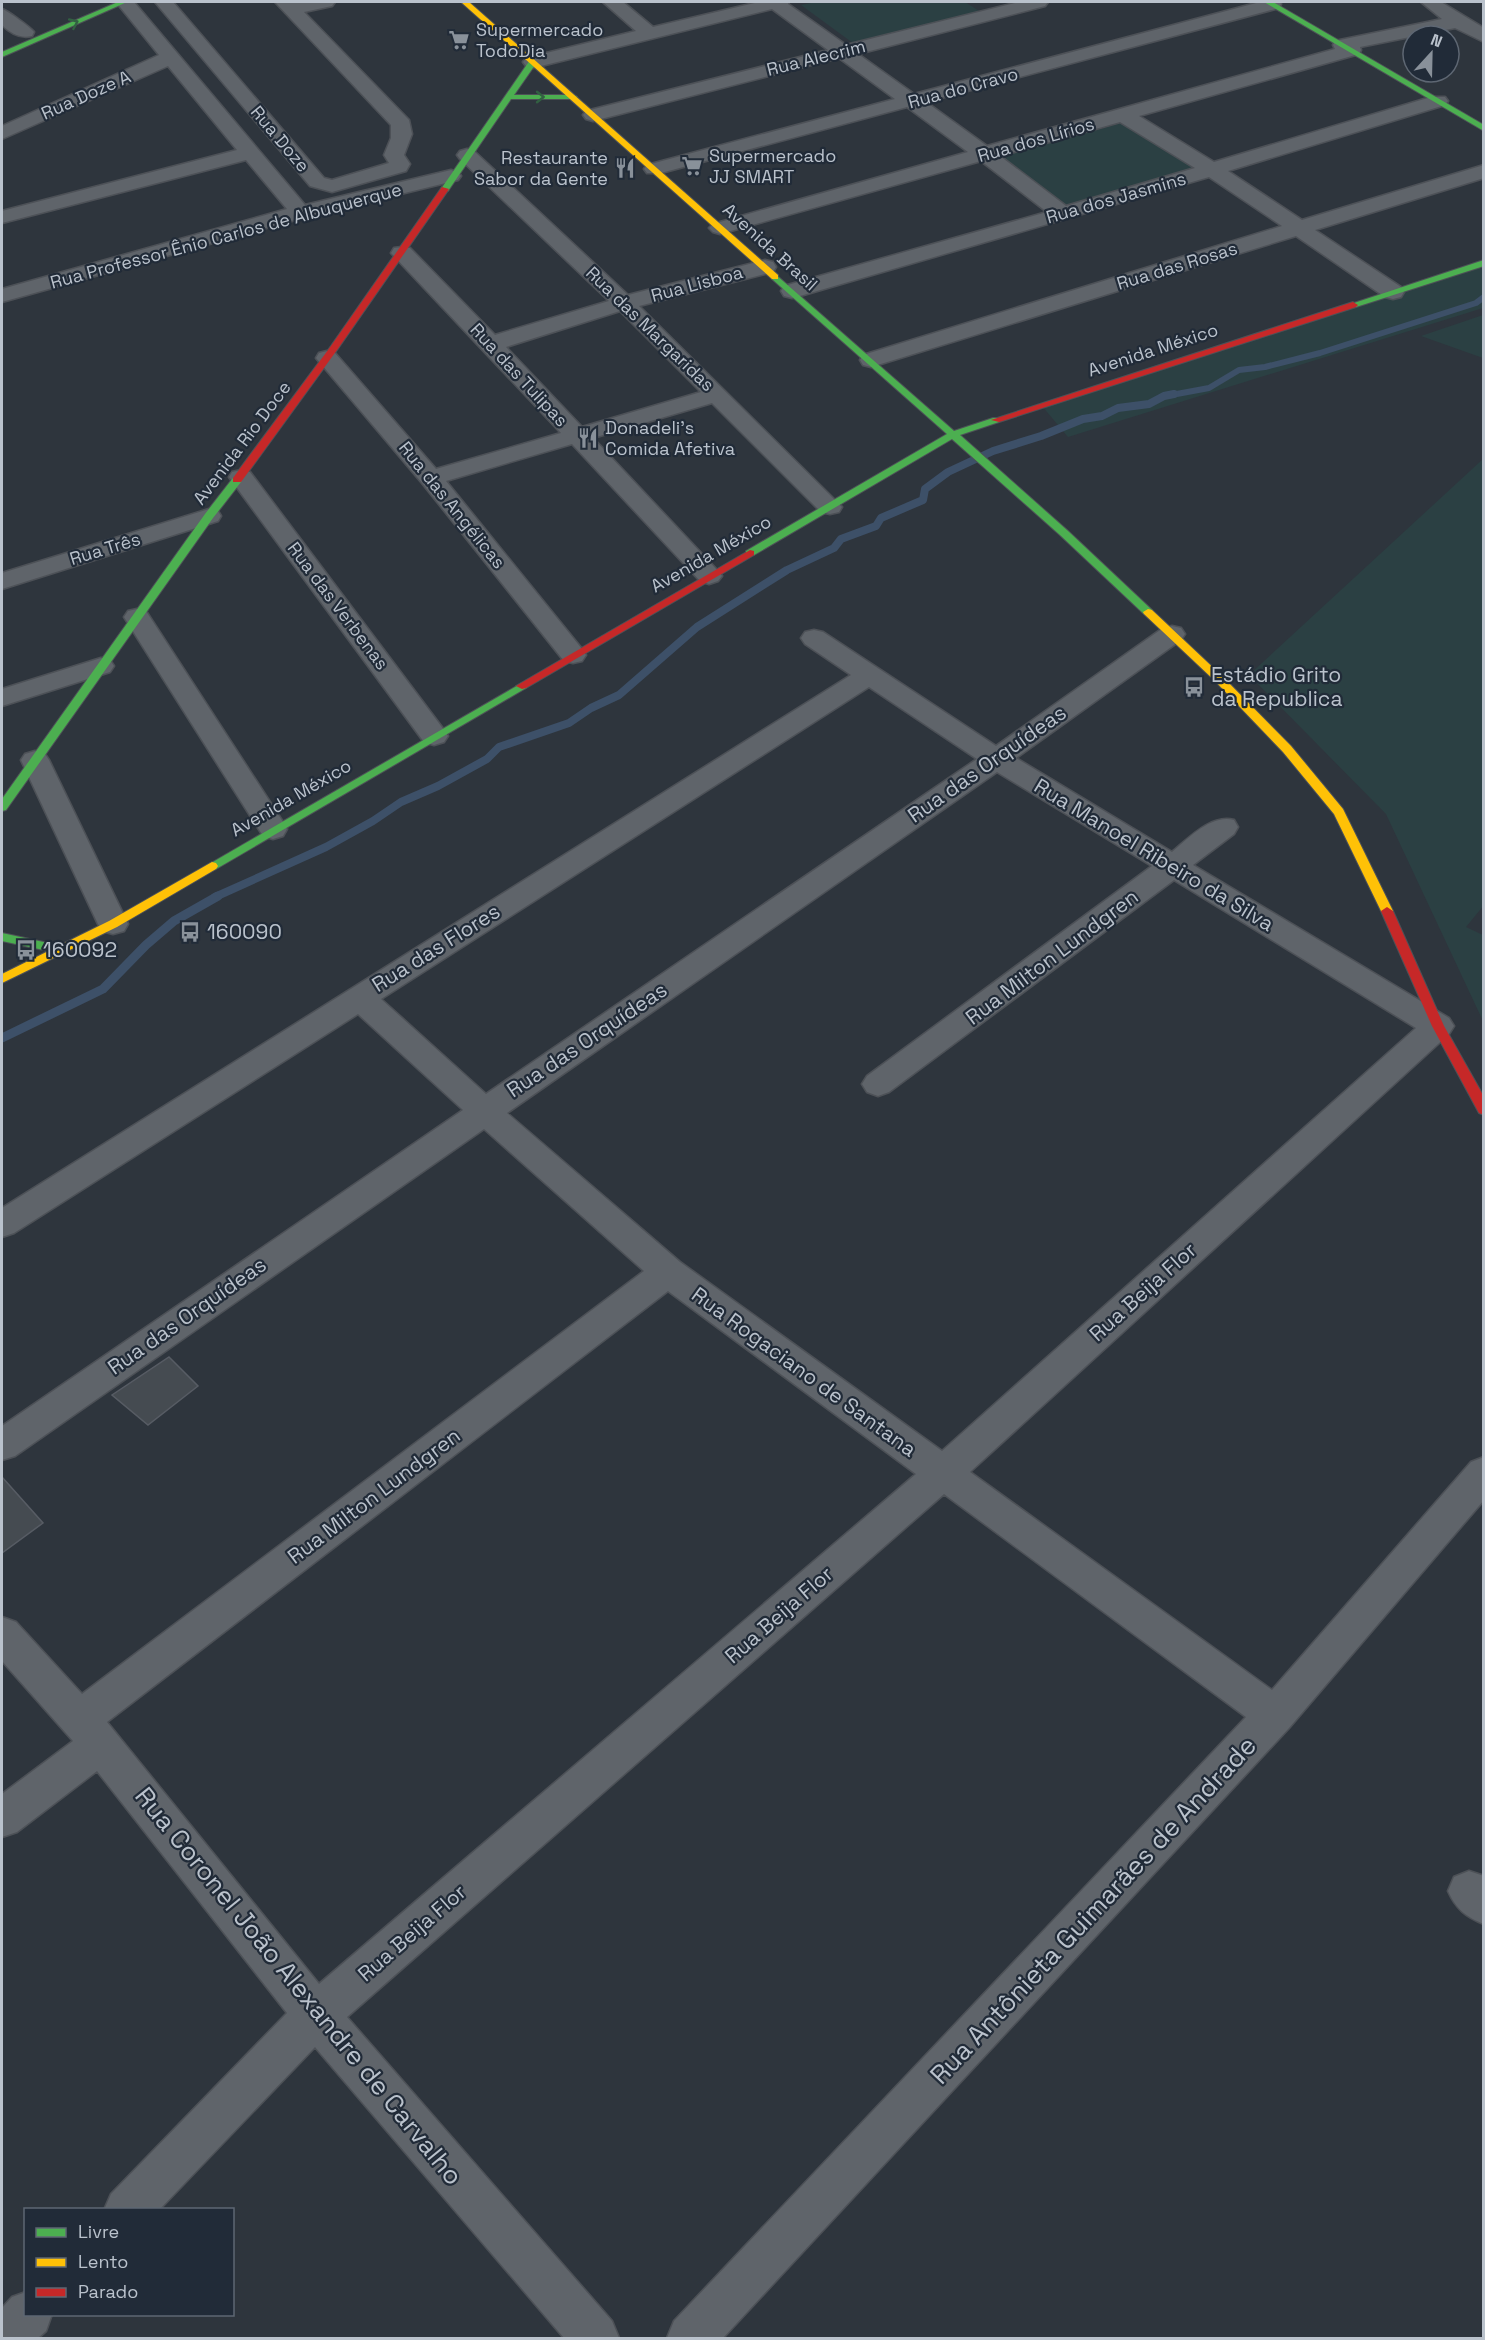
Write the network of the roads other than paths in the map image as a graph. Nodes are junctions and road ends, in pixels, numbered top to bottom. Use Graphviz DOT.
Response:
graph roads {
  1 [pos="94,2"];
  2 [pos="124,2"];
  3 [pos="164,2"];
  4 [pos="326,2"];
  5 [pos="465,2"];
  6 [pos="612,2"];
  7 [pos="777,2"];
  8 [pos="958,2"];
  9 [pos="1039,2"];
  10 [pos="1430,2"];
  11 [pos="1270,3"];
  12 [pos="287,5"];
  13 [pos="978,17"];
  14 [pos="1458,22"];
  15 [pos="10,26"];
  16 [pos="650,34"];
  17 [pos="1484,36"];
  18 [pos="2,43"];
  19 [pos="1347,47"];
  20 [pos="842,51"];
  21 [pos="2,55"];
  22 [pos="171,57"];
  23 [pos="533,62"];
  24 [pos="508,97"];
  25 [pos="573,97"];
  26 [pos="1438,101"];
  27 [pos="911,102"];
  28 [pos="593,115"];
  29 [pos="1123,115"];
  30 [pos="1481,125"];
  31 [pos="2,133"];
  32 [pos="249,153"];
  33 [pos="986,154"];
  34 [pos="467,155"];
  35 [pos="654,169"];
  36 [pos="1213,170"];
  37 [pos="1484,171"];
  38 [pos="451,176"];
  39 [pos="300,212"];
  40 [pos="1063,214"];
  41 [pos="2,217"];
  42 [pos="720,228"];
  43 [pos="1300,228"];
  44 [pos="402,253"];
  45 [pos="1484,264"];
  46 [pos="765,267"];
  47 [pos="792,291"];
  48 [pos="1393,292"];
  49 [pos="2,297"];
  50 [pos="624,303"];
  51 [pos="491,344"];
  52 [pos="327,358"];
  53 [pos="871,360"];
  54 [pos="716,395"];
  55 [pos="954,434"];
  56 [pos="575,435"];
  57 [pos="241,477"];
  58 [pos="431,478"];
  59 [pos="830,507"];
  60 [pos="209,516"];
  61 [pos="709,576"];
  62 [pos="2,581"];
  63 [pos="137,617"];
  64 [pos="1172,633"];
  65 [pos="814,638"];
  66 [pos="573,655"];
  67 [pos="101,666"];
  68 [pos="871,674"];
  69 [pos="2,699"];
  70 [pos="434,735"];
  71 [pos="996,759"];
  72 [pos="35,760"];
  73 [pos="2,807"];
  74 [pos="1224,827"];
  75 [pos="273,830"];
  76 [pos="1172,867"];
  77 [pos="113,924"];
  78 [pos="2,937"];
  79 [pos="62,950"];
  80 [pos="2,979"];
  81 [pos="359,997"];
  82 [pos="1438,1026"];
  83 [pos="878,1084"];
  84 [pos="1483,1108"];
  85 [pos="484,1111"];
  86 [pos="2,1224"];
  87 [pos="668,1272"];
  88 [pos="2,1445"];
  89 [pos="942,1474"];
  90 [pos="1479,1487"];
  91 [pos="2,1634"];
  92 [pos="1275,1715"];
  93 [pos="90,1732"];
  94 [pos="2,1818"];
  95 [pos="316,2015"];
  96 [pos="130,2208"];
  97 [pos="26,2316"];
  98 [pos="6,2338"];
  99 [pos="595,2338"];
  100 [pos="691,2338"];
  1 -- 15 [label="main road"];
  21 -- 2 [label="main road, one-way"];
  2 -- 22 [label="street, Rua Doze"];
  3 -- 12 [label="street, Rua Doze"];
  4 -- 12 [label="street"];
  5 -- 23 [label="main road, Avenida Brasil"];
  6 -- 16 [label="street"];
  7 -- 16 [label="street"];
  7 -- 20 [label="street"];
  8 -- 13 [label="street"];
  9 -- 13 [label="street, Rua Alecrim"];
  10 -- 14 [label="street"];
  11 -- 19 [label="main road"];
  11 -- 27 [label="street, Rua do Cravo"];
  13 -- 20 [label="street, Rua Alecrim"];
  14 -- 17 [label="street"];
  14 -- 19 [label="street, Rua dos Lírios"];
  15 -- 18 [label="main road"];
  16 -- 23 [label="street"];
  19 -- 26 [label="main road"];
  19 -- 29 [label="street, Rua dos Lírios"];
  20 -- 27 [label="street"];
  20 -- 28 [label="street, Rua Alecrim"];
  22 -- 31 [label="street, Rua Doze A"];
  22 -- 32 [label="street, Rua Doze"];
  23 -- 24 [label="main road, Avenida Rio Doce"];
  23 -- 25 [label="main road, Avenida Brasil"];
  24 -- 25 [label="main road, one-way"];
  24 -- 34 [label="main road, Avenida Rio Doce"];
  25 -- 28 [label="main road, Avenida Brasil"];
  26 -- 30 [label="main road"];
  26 -- 36 [label="street, Rua dos Jasmins"];
  27 -- 33 [label="street"];
  27 -- 35 [label="street, Rua do Cravo"];
  28 -- 35 [label="main road, Avenida Brasil"];
  29 -- 33 [label="street, Rua dos Lírios"];
  29 -- 36 [label="street"];
  32 -- 39 [label="street, Rua Doze"];
  32 -- 41 [label="street"];
  33 -- 40 [label="street"];
  33 -- 42 [label="street, Rua dos Lírios"];
  34 -- 38 [label="main road, Avenida Rio Doce"];
  34 -- 50 [label="street, Rua das Margaridas"];
  35 -- 42 [label="main road, Avenida Brasil"];
  36 -- 40 [label="street, Rua dos Jasmins"];
  36 -- 43 [label="street"];
  37 -- 43 [label="street, Rua das Rosas"];
  38 -- 39 [label="street, Rua Professor Ênio Carlos de Albuquerque"];
  38 -- 44 [label="main road, Avenida Rio Doce"];
  39 -- 49 [label="street, Rua Professor Ênio Carlos de Albuquerque"];
  40 -- 47 [label="street, Rua dos Jasmins"];
  42 -- 46 [label="main road, Avenida Brasil"];
  43 -- 48 [label="street"];
  43 -- 53 [label="street, Rua das Rosas"];
  44 -- 51 [label="street, Rua das Tulipas"];
  44 -- 52 [label="main road, Avenida Rio Doce"];
  45 -- 48 [label="main road, Avenida México"];
  46 -- 47 [label="main road, Avenida Brasil"];
  46 -- 50 [label="street, Rua Lisboa"];
  47 -- 53 [label="main road, Avenida Brasil"];
  48 -- 55 [label="main road, Avenida México"];
  50 -- 51 [label="street, Rua Lisboa"];
  50 -- 54 [label="street, Rua das Margaridas"];
  51 -- 56 [label="street, Rua das Tulipas"];
  52 -- 57 [label="main road, Avenida Rio Doce"];
  52 -- 58 [label="street, Rua das Angélicas"];
  53 -- 55 [label="main road, Avenida Brasil"];
  54 -- 56 [label="street"];
  54 -- 59 [label="street, Rua das Margaridas"];
  55 -- 59 [label="main road, Avenida México"];
  55 -- 64 [label="main road, Avenida Brasil"];
  56 -- 58 [label="street"];
  56 -- 61 [label="street, Rua das Tulipas"];
  57 -- 60 [label="main road, Avenida Rio Doce"];
  57 -- 70 [label="street, Rua das Verbenas"];
  58 -- 66 [label="street, Rua das Angélicas"];
  59 -- 61 [label="main road, Avenida México"];
  60 -- 62 [label="street, Rua Três"];
  60 -- 63 [label="main road, Avenida Rio Doce"];
  61 -- 66 [label="main road, Avenida México"];
  63 -- 67 [label="main road, Avenida Rio Doce"];
  63 -- 75 [label="street"];
  64 -- 71 [label="street, Rua das Orquídeas"];
  64 -- 82 [label="main road, Avenida Brasil"];
  65 -- 68 [label="street, Rua Manoel Ribeiro da Silva"];
  66 -- 70 [label="main road, Avenida México"];
  67 -- 69 [label="street"];
  67 -- 72 [label="main road, Avenida Rio Doce"];
  68 -- 71 [label="street, Rua Manoel Ribeiro da Silva"];
  68 -- 81 [label="street, Rua das Flores"];
  70 -- 75 [label="main road, Avenida México"];
  71 -- 76 [label="street, Rua Manoel Ribeiro da Silva"];
  71 -- 85 [label="street, Rua das Orquídeas"];
  72 -- 73 [label="main road, Avenida Rio Doce"];
  72 -- 77 [label="street"];
  74 -- 76 [label="street, Rua Milton Lundgren"];
  75 -- 77 [label="main road, Avenida México"];
  76 -- 82 [label="street, Rua Manoel Ribeiro da Silva"];
  76 -- 83 [label="street, Rua Milton Lundgren"];
  77 -- 79 [label="main road, Avenida México"];
  78 -- 79 [label="main road"];
  79 -- 80 [label="main road, Avenida México"];
  81 -- 85 [label="street, Rua Rogaciano de Santana"];
  81 -- 86 [label="street, Rua das Flores"];
  82 -- 84 [label="main road, Avenida Brasil"];
  82 -- 89 [label="street, Rua Beija Flor"];
  85 -- 87 [label="street, Rua Rogaciano de Santana"];
  85 -- 88 [label="street, Rua das Orquídeas"];
  87 -- 89 [label="street, Rua Rogaciano de Santana"];
  87 -- 93 [label="street, Rua Milton Lundgren"];
  89 -- 92 [label="street, Rua Rogaciano de Santana"];
  89 -- 95 [label="street, Rua Beija Flor"];
  90 -- 92 [label="street, Rua Antônieta Guimarães de Andrade"];
  91 -- 93 [label="street, Rua Coronel João Alexandre de Carvalho"];
  92 -- 100 [label="street, Rua Antônieta Guimarães de Andrade"];
  93 -- 94 [label="street, Rua Milton Lundgren"];
  93 -- 95 [label="street, Rua Coronel João Alexandre de Carvalho"];
  95 -- 96 [label="street, Rua Beija Flor"];
  95 -- 99 [label="street, Rua Coronel João Alexandre de Carvalho"];
  97 -- 98 [label="street"];
}
